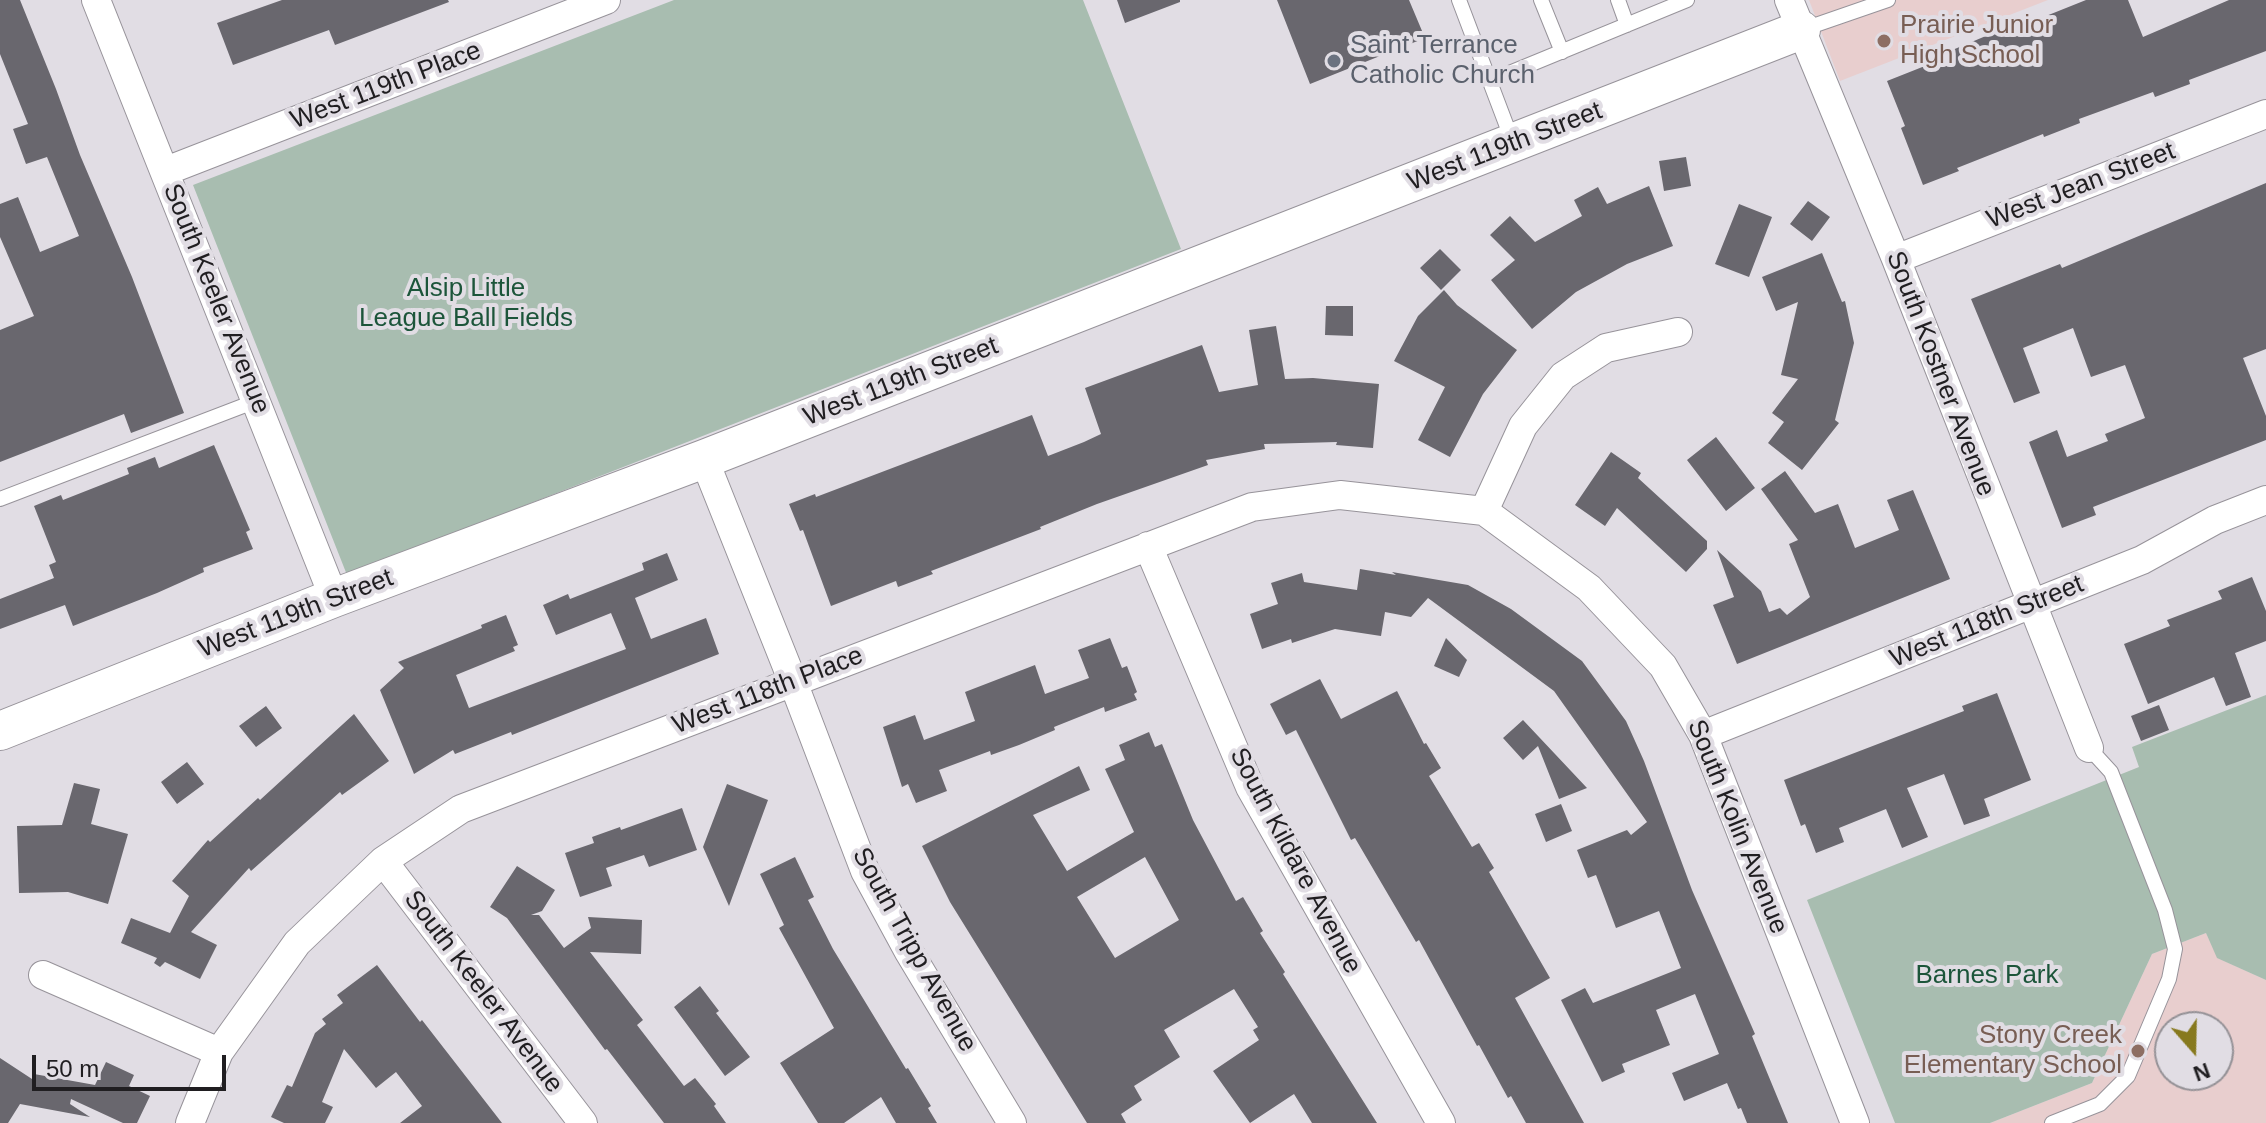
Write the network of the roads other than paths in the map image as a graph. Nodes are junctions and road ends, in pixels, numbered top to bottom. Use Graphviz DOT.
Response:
graph roads {
  1 [pos="96,0"];
  2 [pos="606,0"];
  3 [pos="1459,0"];
  4 [pos="1541,0"];
  5 [pos="1618,0"];
  6 [pos="1687,0"];
  7 [pos="1888,0"];
  8 [pos="1795,15"];
  9 [pos="1627,25"];
  10 [pos="1562,52"];
  11 [pos="1490,81"];
  12 [pos="2266,114"];
  13 [pos="1514,144"];
  14 [pos="166,171"];
  15 [pos="1896,259"];
  16 [pos="1678,332"];
  17 [pos="256,401"];
  18 [pos="704,459"];
  19 [pos="0,499"];
  20 [pos="2266,500"];
  21 [pos="1484,511"];
  22 [pos="1148,546"];
  23 [pos="334,598"];
  24 [pos="2030,605"];
  25 [pos="793,682"];
  26 [pos="0,731"];
  27 [pos="1703,735"];
  28 [pos="2089,748"];
  29 [pos="383,861"];
  30 [pos="43,975"];
  31 [pos="219,1052"];
  32 [pos="190,1123"];
  33 [pos="583,1123"];
  34 [pos="1012,1123"];
  35 [pos="1441,1123"];
  36 [pos="1855,1123"];
  37 [pos="2052,1123"];
  1 -- 14 [label="street, South Keeler Avenue"];
  2 -- 14 [label="street, West 119th Place"];
  3 -- 11 [label="lane"];
  4 -- 10 [label="lane"];
  5 -- 9 [label="lane"];
  6 -- 9 [label="lane"];
  7 -- 8 [label="lane"];
  8 -- 13 [label="street, West 119th Street"];
  8 -- 15 [label="street, South Kostner Avenue"];
  9 -- 10 [label="lane"];
  10 -- 11 [label="lane"];
  11 -- 13 [label="lane"];
  12 -- 15 [label="street, West Jean Street"];
  13 -- 18 [label="street, West 119th Street"];
  14 -- 17 [label="street, South Keeler Avenue"];
  15 -- 24 [label="street, South Kostner Avenue"];
  16 -- 21 [label="street"];
  17 -- 19 [label="lane"];
  17 -- 23 [label="street, South Keeler Avenue"];
  18 -- 23 [label="street, West 119th Street"];
  18 -- 25 [label="street, South Tripp Avenue"];
  20 -- 24 [label="street, West 118th Street"];
  21 -- 22 [label="street, West 118th Place"];
  21 -- 27 [label="street, South Kolin Avenue"];
  22 -- 25 [label="street, West 118th Place"];
  22 -- 35 [label="street, South Kildare Avenue"];
  23 -- 26 [label="street, West 119th Street"];
  24 -- 27 [label="street, West 118th Street"];
  24 -- 28 [label="street, South Kostner Avenue"];
  25 -- 29 [label="street, West 118th Place"];
  25 -- 34 [label="street, South Tripp Avenue"];
  27 -- 36 [label="street, South Kolin Avenue"];
  28 -- 37 [label="lane"];
  29 -- 31 [label="street, West 118th Place"];
  29 -- 33 [label="street, South Keeler Avenue"];
  30 -- 31 [label="street"];
  31 -- 32 [label="street, West 118th Place"];
}
